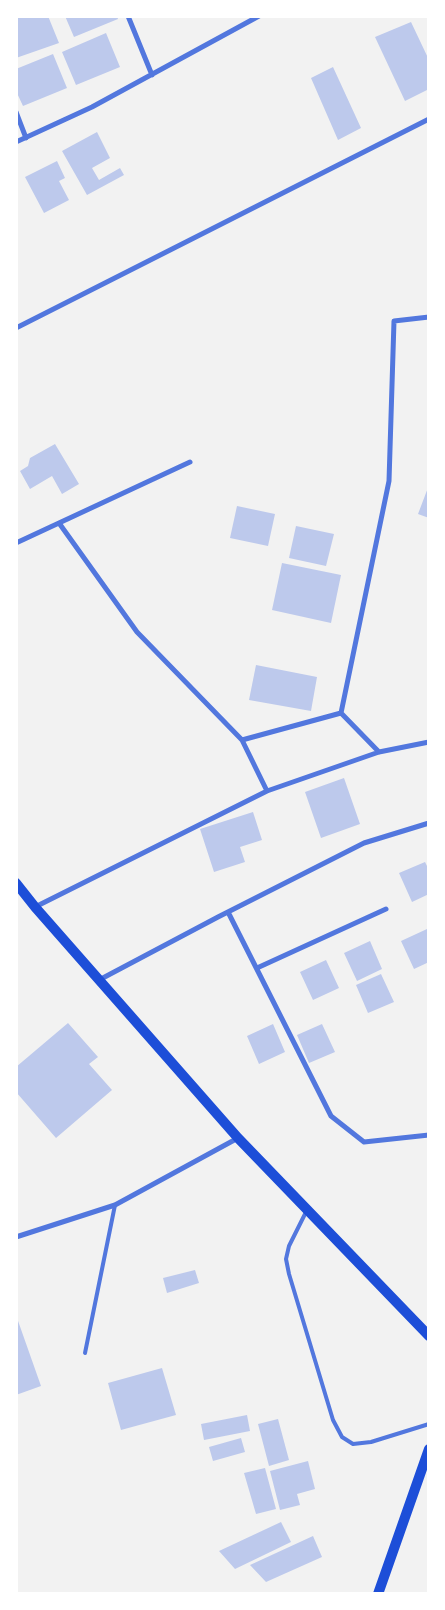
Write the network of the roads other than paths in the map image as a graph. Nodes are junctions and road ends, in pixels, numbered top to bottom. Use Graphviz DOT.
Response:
graph roads {
  1 [pos="128,16"];
  2 [pos="259,16"];
  3 [pos="152,75"];
  4 [pos="16,112"];
  5 [pos="429,119"];
  6 [pos="26,138"];
  7 [pos="16,142"];
  8 [pos="429,317"];
  9 [pos="16,328"];
  10 [pos="190,462"];
  11 [pos="59,523"];
  12 [pos="16,544"];
  13 [pos="342,713"];
  14 [pos="242,740"];
  15 [pos="429,742"];
  16 [pos="379,752"];
  17 [pos="267,791"];
  18 [pos="429,823"];
  19 [pos="16,883"];
  20 [pos="35,907"];
  21 [pos="386,909"];
  22 [pos="228,912"];
  23 [pos="257,968"];
  24 [pos="99,980"];
  25 [pos="429,1135"];
  26 [pos="238,1138"];
  27 [pos="115,1205"];
  28 [pos="307,1210"];
  29 [pos="16,1237"];
  30 [pos="429,1336"];
  31 [pos="85,1353"];
  32 [pos="429,1424"];
  33 [pos="429,1449"];
  34 [pos="425,1474"];
  35 [pos="378,1594"];
  1 -- 3 [label="street"];
  2 -- 3 [label="street"];
  3 -- 6 [label="street"];
  4 -- 6 [label="street"];
  5 -- 9 [label="street"];
  6 -- 7 [label="street"];
  8 -- 13 [label="street"];
  10 -- 11 [label="street"];
  11 -- 12 [label="street"];
  11 -- 14 [label="street"];
  13 -- 14 [label="street"];
  13 -- 16 [label="street"];
  14 -- 17 [label="street"];
  15 -- 16 [label="street"];
  16 -- 17 [label="street"];
  17 -- 20 [label="street"];
  18 -- 22 [label="street"];
  19 -- 20 [label="main road"];
  20 -- 24 [label="main road"];
  21 -- 23 [label="street"];
  22 -- 23 [label="street"];
  22 -- 24 [label="street"];
  23 -- 25 [label="street"];
  24 -- 26 [label="main road"];
  26 -- 27 [label="street"];
  26 -- 28 [label="main road"];
  27 -- 29 [label="street"];
  27 -- 31 [label="lane"];
  28 -- 30 [label="main road"];
  28 -- 32 [label="lane"];
  33 -- 34 [label="main road"];
  34 -- 35 [label="main road"];
}
